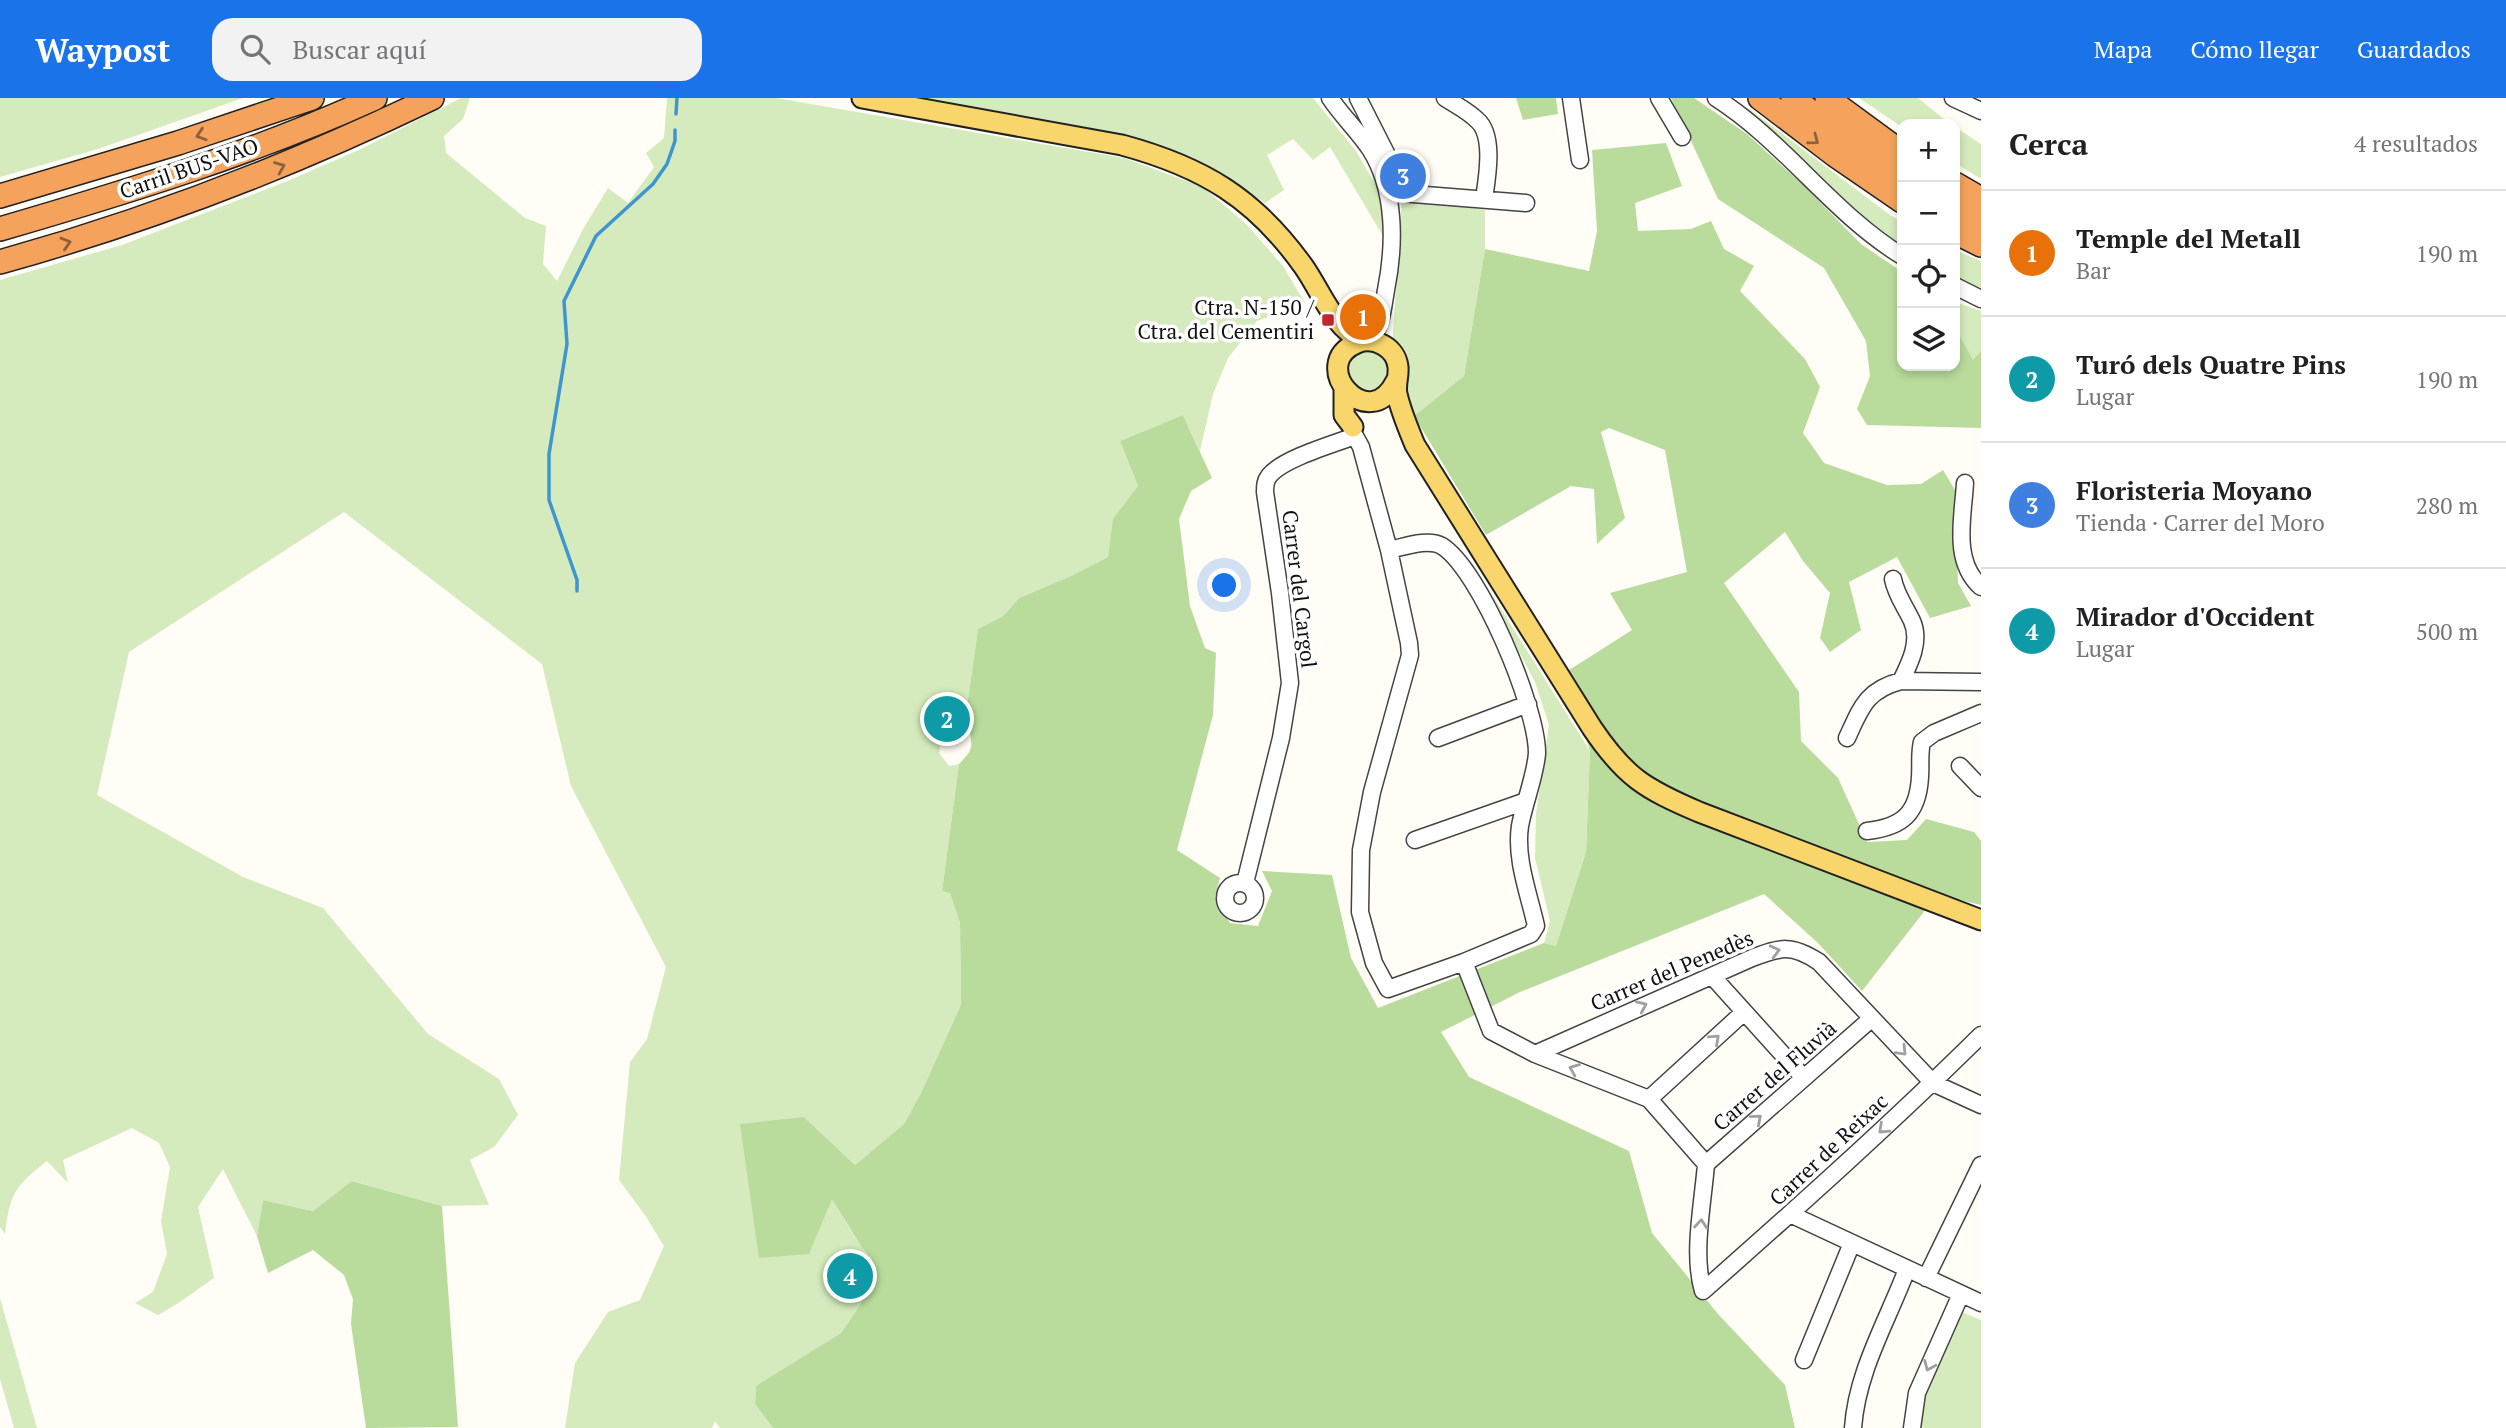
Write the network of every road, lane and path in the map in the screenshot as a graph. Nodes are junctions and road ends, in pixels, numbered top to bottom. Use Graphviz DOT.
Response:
graph roads {
  1 [pos="312,98"];
  2 [pos="375,98"];
  3 [pos="432,98"];
  4 [pos="862,98"];
  5 [pos="1330,98"];
  6 [pos="1358,98"];
  7 [pos="1445,98"];
  8 [pos="1571,98"];
  9 [pos="1659,98"];
  10 [pos="1716,98"];
  11 [pos="1760,98"];
  12 [pos="1793,98"];
  13 [pos="1827,98"];
  14 [pos="1953,98"];
  15 [pos="1981,111"];
  16 [pos="303,129"];
  17 [pos="1682,137"];
  18 [pos="1897,149"];
  19 [pos="1580,159"];
  20 [pos="1380,168"];
  21 [pos="1897,174"];
  22 [pos="1960,187"];
  23 [pos="1388,192"];
  24 [pos="0,196"];
  25 [pos="1897,198"];
  26 [pos="1485,199"];
  27 [pos="1981,199"];
  28 [pos="1526,204"];
  29 [pos="1960,211"];
  30 [pos="0,217"];
  31 [pos="1981,222"];
  32 [pos="0,229"];
  33 [pos="1960,234"];
  34 [pos="0,242"];
  35 [pos="1981,245"];
  36 [pos="1897,252"];
  37 [pos="0,262"];
  38 [pos="1960,288"];
  39 [pos="1981,299"];
  40 [pos="1333,315"];
  41 [pos="1373,343"];
  42 [pos="1341,358"];
  43 [pos="1396,381"];
  44 [pos="1344,389"];
  45 [pos="1372,400"];
  46 [pos="1402,415"];
  47 [pos="1354,431"];
  48 [pos="1965,483"];
  49 [pos="1390,550"];
  50 [pos="1893,579"];
  51 [pos="1981,587"];
  52 [pos="1901,681"];
  53 [pos="1981,682"];
  54 [pos="1528,704"];
  55 [pos="1981,713"];
  56 [pos="1438,738"];
  57 [pos="1847,738"];
  58 [pos="1960,766"];
  59 [pos="1981,788"];
  60 [pos="1526,801"];
  61 [pos="1867,831"];
  62 [pos="1415,840"];
  63 [pos="1245,883"];
  64 [pos="1981,920"];
  65 [pos="1464,962"];
  66 [pos="1712,976"];
  67 [pos="1744,1012"];
  68 [pos="1871,1019"];
  69 [pos="1981,1035"];
  70 [pos="1535,1054"];
  71 [pos="1804,1078"];
  72 [pos="1933,1083"];
  73 [pos="1649,1099"];
  74 [pos="1981,1105"];
  75 [pos="1706,1164"];
  76 [pos="1979,1175"];
  77 [pos="1790,1214"];
  78 [pos="1852,1243"];
  79 [pos="1907,1269"];
  80 [pos="1926,1278"];
  81 [pos="1961,1294"];
  82 [pos="1981,1303"];
  83 [pos="1804,1360"];
  84 [pos="1853,1428"];
  85 [pos="1912,1428"];
  1 -- 24 [label="highway, one-way"];
  2 -- 16 [label="highway, Carril BUS-VAO"];
  37 -- 3 [label="highway, one-way"];
  4 -- 40 [label="main road"];
  5 -- 20 [label="street"];
  6 -- 20 [label="street"];
  7 -- 26 [label="street"];
  8 -- 19 [label="street"];
  9 -- 17 [label="street"];
  10 -- 36 [label="street"];
  11 -- 25 [label="highway, one-way"];
  12 -- 21 [label="highway"];
  13 -- 18 [label="highway"];
  14 -- 15 [label="street"];
  16 -- 30 [label="highway"];
  16 -- 32 [label="highway, Carril BUS-VAO"];
  16 -- 34 [label="highway"];
  20 -- 23 [label="street"];
  22 -- 27 [label="highway"];
  23 -- 26 [label="street"];
  23 -- 41 [label="street"];
  26 -- 28 [label="street"];
  29 -- 31 [label="highway"];
  33 -- 35 [label="highway"];
  38 -- 39 [label="street"];
  40 -- 41 [label="main road"];
  40 -- 42 [label="main road"];
  41 -- 42 [label="main road"];
  41 -- 43 [label="main road"];
  42 -- 44 [label="main road"];
  43 -- 45 [label="main road"];
  43 -- 46 [label="main road"];
  44 -- 45 [label="main road"];
  44 -- 47 [label="main road"];
  45 -- 46 [label="main road"];
  45 -- 47 [label="main road"];
  46 -- 64 [label="main road"];
  47 -- 49 [label="street"];
  47 -- 63 [label="street, Carrer del Cargol"];
  48 -- 51 [label="street"];
  49 -- 54 [label="street"];
  49 -- 65 [label="street"];
  50 -- 52 [label="street"];
  52 -- 53 [label="street"];
  52 -- 57 [label="street"];
  54 -- 56 [label="street"];
  54 -- 60 [label="street"];
  55 -- 61 [label="street"];
  58 -- 59 [label="street"];
  60 -- 62 [label="street"];
  60 -- 65 [label="street"];
  65 -- 70 [label="street"];
  66 -- 67 [label="street"];
  66 -- 68 [label="street, Carrer del Penedès, one-way"];
  70 -- 66 [label="street, Carrer del Penedès, one-way"];
  67 -- 71 [label="street"];
  73 -- 67 [label="street, one-way"];
  68 -- 71 [label="street, Carrer del Fluvià"];
  68 -- 72 [label="street, Carrer del Penedès, one-way"];
  69 -- 72 [label="street, Carrer de Reixac"];
  73 -- 70 [label="street, one-way"];
  75 -- 71 [label="street, Carrer del Fluvià, one-way"];
  72 -- 74 [label="street, Carrer del Penedès"];
  72 -- 77 [label="street, Carrer de Reixac, one-way"];
  73 -- 75 [label="street"];
  77 -- 75 [label="street, Carrer de Reixac, one-way"];
  76 -- 80 [label="street"];
  77 -- 78 [label="street"];
  78 -- 79 [label="street"];
  78 -- 83 [label="street"];
  79 -- 80 [label="street"];
  79 -- 84 [label="street"];
  80 -- 81 [label="street"];
  81 -- 82 [label="street"];
  81 -- 85 [label="street, one-way"];
}
